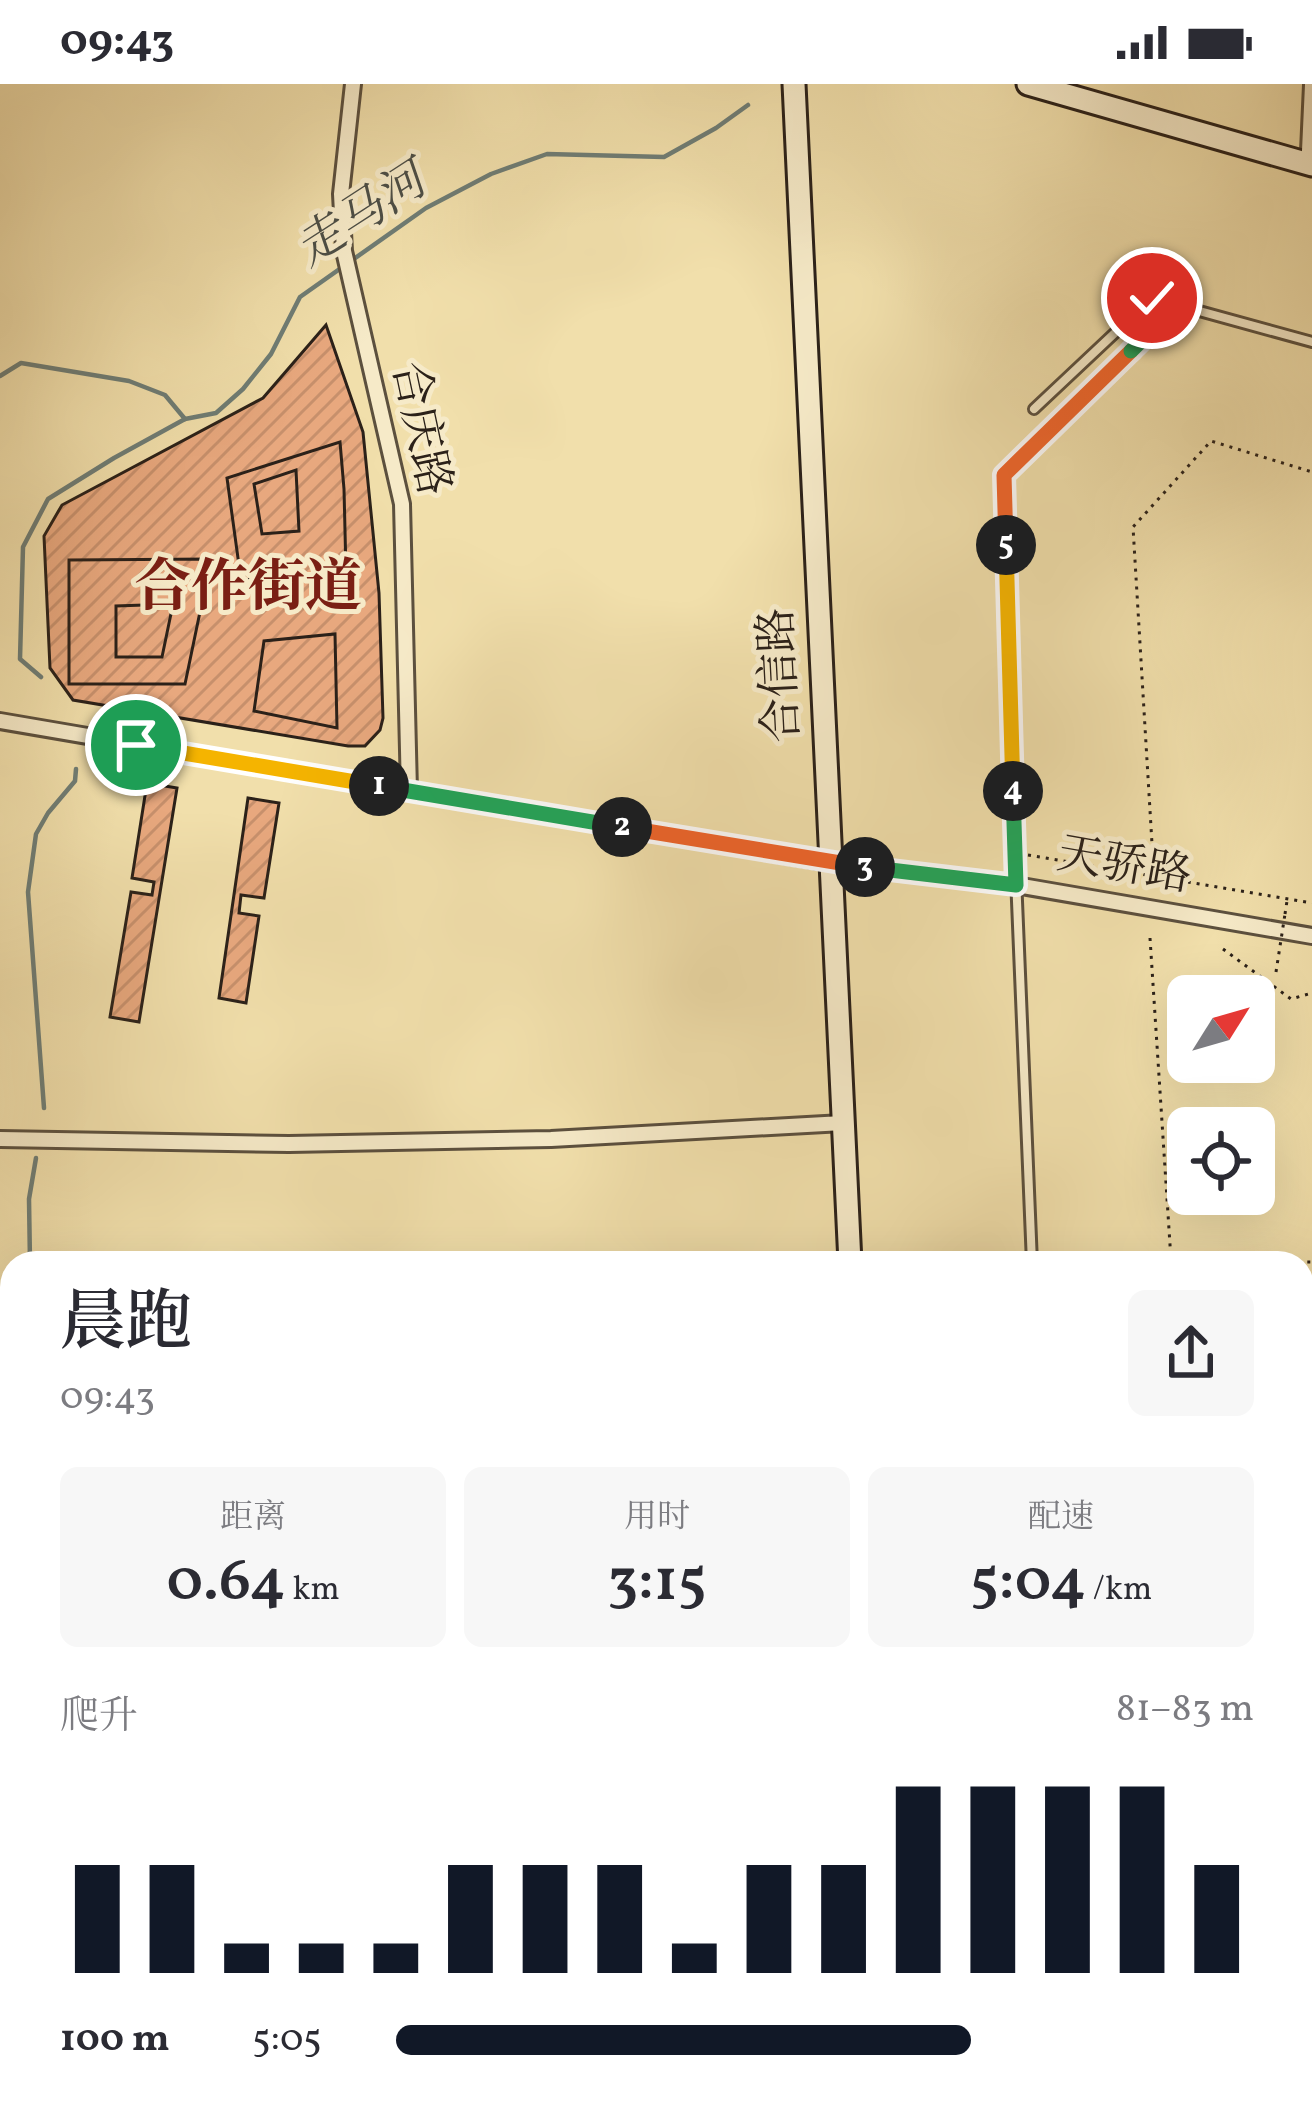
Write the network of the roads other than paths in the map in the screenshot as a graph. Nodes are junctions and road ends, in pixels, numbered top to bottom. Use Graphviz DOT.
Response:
graph roads {
  1 [pos="353,84"];
  2 [pos="794,84"];
  3 [pos="1028,84"];
  4 [pos="1312,86"];
  5 [pos="1311,165"];
  6 [pos="1178,305"];
  7 [pos="1312,342"];
  8 [pos="1034,409"];
  9 [pos="0,721"];
  10 [pos="409,791"];
  11 [pos="830,863"];
  12 [pos="1016,885"];
  13 [pos="1312,936"];
  14 [pos="843,1123"];
  15 [pos="0,1138"];
  16 [pos="849,1251"];
  17 [pos="1031,1251"];
  1 -- 10 [label="street, 合庆路"];
  2 -- 11 [label="street, 合信路"];
  3 -- 5 [label="street"];
  4 -- 5 [label="street"];
  6 -- 7 [label="lane"];
  6 -- 8 [label="lane"];
  6 -- 12 [label="lane"];
  9 -- 10 [label="street, 天骄路"];
  10 -- 11 [label="street, 天骄路"];
  11 -- 12 [label="street, 天骄路"];
  11 -- 14 [label="street, 合信路"];
  12 -- 13 [label="street, 天骄路"];
  12 -- 17 [label="lane"];
  14 -- 15 [label="street"];
  14 -- 16 [label="street, 合信路"];
}
